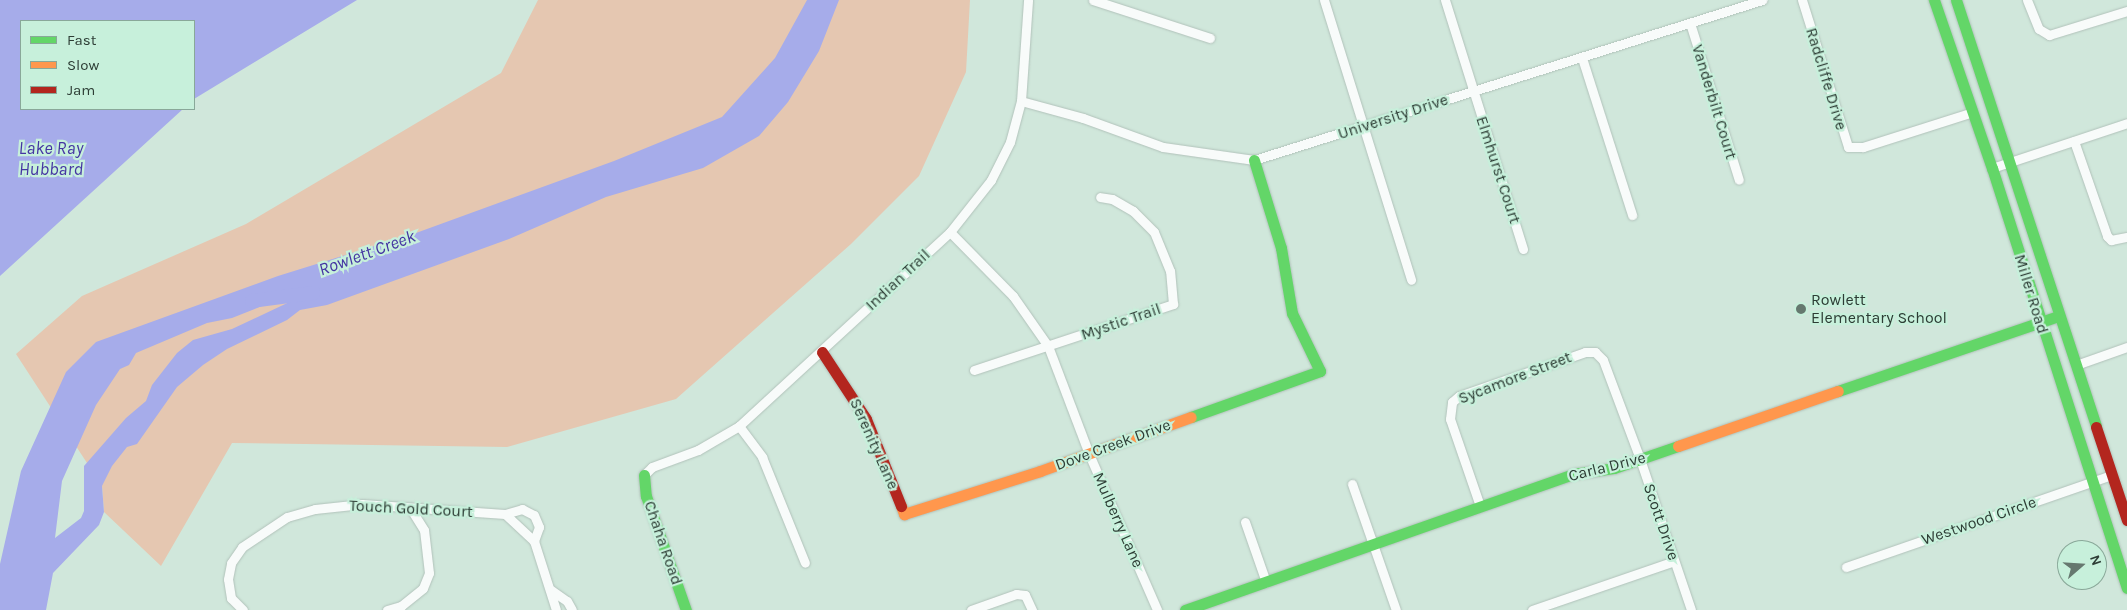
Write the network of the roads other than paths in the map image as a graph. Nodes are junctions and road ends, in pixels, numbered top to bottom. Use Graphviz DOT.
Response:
graph roads {
  1 [pos="1028,0"];
  2 [pos="1093,0"];
  3 [pos="1324,0"];
  4 [pos="1446,0"];
  5 [pos="1762,0"];
  6 [pos="1802,0"];
  7 [pos="1934,0"];
  8 [pos="1956,0"];
  9 [pos="2027,0"];
  10 [pos="2127,11"];
  11 [pos="1690,23"];
  12 [pos="1210,38"];
  13 [pos="1582,58"];
  14 [pos="1474,91"];
  15 [pos="1021,101"];
  16 [pos="1973,112"];
  17 [pos="2127,123"];
  18 [pos="1362,126"];
  19 [pos="2074,141"];
  20 [pos="1254,160"];
  21 [pos="2011,161"];
  22 [pos="1992,168"];
  23 [pos="1739,180"];
  24 [pos="1100,198"];
  25 [pos="1632,215"];
  26 [pos="950,232"];
  27 [pos="2127,236"];
  28 [pos="1523,249"];
  29 [pos="1411,280"];
  30 [pos="2058,316"];
  31 [pos="2040,322"];
  32 [pos="1048,346"];
  33 [pos="2127,347"];
  34 [pos="822,352"];
  35 [pos="1595,352"];
  36 [pos="2076,365"];
  37 [pos="974,370"];
  38 [pos="739,426"];
  39 [pos="1089,454"];
  40 [pos="1640,460"];
  41 [pos="644,475"];
  42 [pos="2112,475"];
  43 [pos="2092,482"];
  44 [pos="1352,484"];
  45 [pos="1480,506"];
  46 [pos="411,509"];
  47 [pos="505,514"];
  48 [pos="904,514"];
  49 [pos="2127,520"];
  50 [pos="1246,522"];
  51 [pos="534,541"];
  52 [pos="1371,546"];
  53 [pos="1674,561"];
  54 [pos="805,563"];
  55 [pos="1846,567"];
  56 [pos="1266,582"];
  57 [pos="2127,588"];
  58 [pos="551,590"];
  59 [pos="243,610"];
  60 [pos="387,610"];
  61 [pos="556,610"];
  62 [pos="572,610"];
  63 [pos="686,610"];
  64 [pos="971,610"];
  65 [pos="1032,610"];
  66 [pos="1157,610"];
  67 [pos="1185,610"];
  68 [pos="1396,610"];
  69 [pos="1532,610"];
  70 [pos="1691,610"];
  1 -- 15 [label="street, Indian Trail"];
  2 -- 12 [label="street"];
  3 -- 18 [label="street"];
  4 -- 14 [label="street, Elmhurst Court"];
  5 -- 11 [label="street, University Drive"];
  6 -- 16 [label="street, Radcliffe Drive"];
  7 -- 16 [label="street, Miller Road"];
  8 -- 21 [label="street, Miller Road"];
  9 -- 10 [label="street"];
  11 -- 13 [label="street, University Drive"];
  11 -- 23 [label="street, Vanderbilt Court"];
  13 -- 14 [label="street, University Drive"];
  13 -- 25 [label="street"];
  14 -- 18 [label="street, University Drive"];
  14 -- 28 [label="street, Elmhurst Court"];
  15 -- 20 [label="street, University Drive"];
  15 -- 26 [label="street, Indian Trail"];
  16 -- 22 [label="street, Miller Road"];
  17 -- 19 [label="street"];
  18 -- 20 [label="street, University Drive"];
  18 -- 29 [label="street"];
  19 -- 21 [label="street"];
  19 -- 27 [label="street"];
  20 -- 39 [label="street, Dove Creek Drive"];
  21 -- 22 [label="street"];
  21 -- 30 [label="street, Miller Road"];
  22 -- 31 [label="street, Miller Road"];
  24 -- 32 [label="street, Mystic Trail"];
  26 -- 32 [label="street, Mulberry Lane"];
  26 -- 34 [label="street, Indian Trail"];
  30 -- 31 [label="street, Carla Drive"];
  30 -- 36 [label="street, Miller Road"];
  31 -- 40 [label="street, Carla Drive"];
  31 -- 43 [label="street, Miller Road"];
  32 -- 37 [label="street"];
  32 -- 39 [label="street, Mulberry Lane"];
  33 -- 36 [label="street"];
  34 -- 38 [label="street, Indian Trail"];
  34 -- 48 [label="street, Serenity Lane"];
  35 -- 40 [label="street, Scott Drive"];
  35 -- 45 [label="street, Sycamore Street"];
  36 -- 42 [label="street, Miller Road"];
  38 -- 41 [label="street, Indian Trail"];
  38 -- 54 [label="street"];
  39 -- 48 [label="street, Dove Creek Drive"];
  39 -- 66 [label="street, Mulberry Lane"];
  40 -- 45 [label="street, Carla Drive"];
  40 -- 53 [label="street, Scott Drive"];
  41 -- 63 [label="street, Chaha Road"];
  42 -- 43 [label="street, Westwood Circle"];
  42 -- 49 [label="street, Miller Road"];
  43 -- 55 [label="street, Westwood Circle"];
  43 -- 57 [label="street, Miller Road"];
  44 -- 52 [label="street"];
  45 -- 52 [label="street, Carla Drive"];
  46 -- 47 [label="street, Touch Gold Court"];
  46 -- 59 [label="street, Touch Gold Court"];
  46 -- 60 [label="street"];
  47 -- 51 [label="street"];
  47 -- 51 [label="street, Touch Gold Court"];
  50 -- 56 [label="street"];
  51 -- 58 [label="street"];
  52 -- 56 [label="street, Carla Drive"];
  52 -- 68 [label="street"];
  53 -- 69 [label="street"];
  53 -- 70 [label="street, Scott Drive"];
  56 -- 67 [label="street, Carla Drive"];
  58 -- 61 [label="street"];
  58 -- 62 [label="street"];
  64 -- 65 [label="street"];
}
